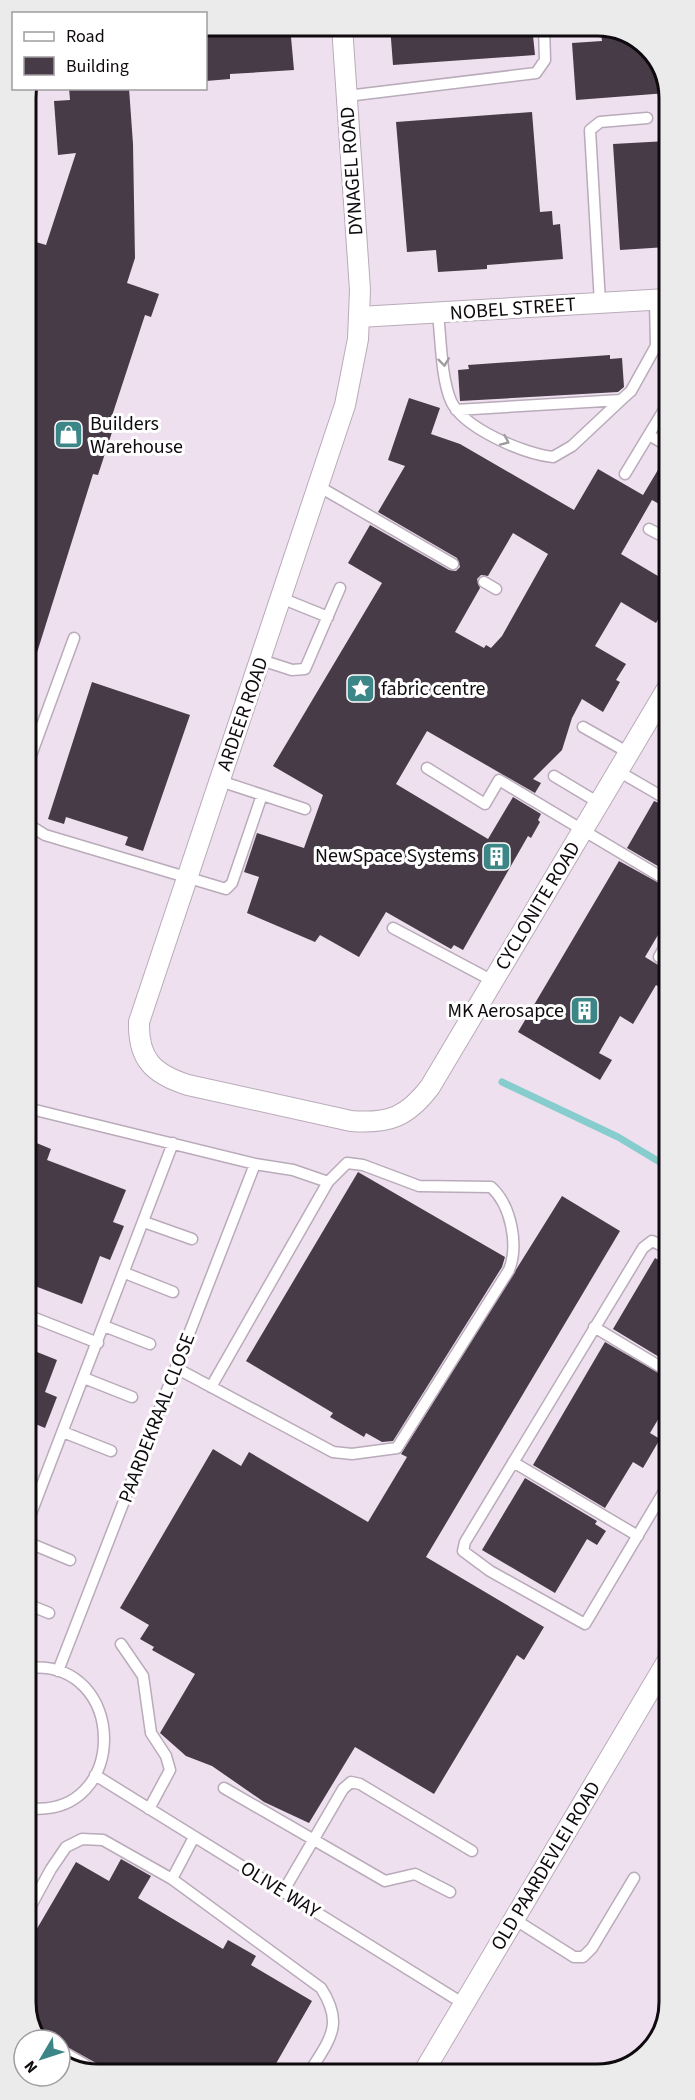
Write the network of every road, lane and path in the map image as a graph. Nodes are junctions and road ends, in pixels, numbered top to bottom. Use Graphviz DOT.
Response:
graph roads {
  1 [pos="343,36"];
  2 [pos="544,36"];
  3 [pos="347,96"];
  4 [pos="647,118"];
  5 [pos="659,299"];
  6 [pos="600,303"];
  7 [pos="438,314"];
  8 [pos="359,317"];
  9 [pos="659,318"];
  10 [pos="621,400"];
  11 [pos="456,410"];
  12 [pos="659,418"];
  13 [pos="649,435"];
  14 [pos="659,441"];
  15 [pos="625,474"];
  16 [pos="318,486"];
  17 [pos="649,528"];
  18 [pos="659,534"];
  19 [pos="453,564"];
  20 [pos="484,582"];
  21 [pos="340,588"];
  22 [pos="496,589"];
  23 [pos="281,598"];
  24 [pos="328,617"];
  25 [pos="74,638"];
  26 [pos="261,660"];
  27 [pos="659,702"];
  28 [pos="583,727"];
  29 [pos="36,742"];
  30 [pos="629,753"];
  31 [pos="427,768"];
  32 [pos="618,771"];
  33 [pos="554,776"];
  34 [pos="220,781"];
  35 [pos="262,795"];
  36 [pos="659,795"];
  37 [pos="599,803"];
  38 [pos="305,809"];
  39 [pos="36,829"];
  40 [pos="583,830"];
  41 [pos="659,876"];
  42 [pos="188,878"];
  43 [pos="393,928"];
  44 [pos="493,981"];
  45 [pos="188,1085"];
  46 [pos="36,1110"];
  47 [pos="173,1143"];
  48 [pos="255,1164"];
  49 [pos="328,1182"];
  50 [pos="144,1222"];
  51 [pos="192,1239"];
  52 [pos="659,1244"];
  53 [pos="125,1273"];
  54 [pos="173,1292"];
  55 [pos="36,1319"];
  56 [pos="104,1326"];
  57 [pos="594,1328"];
  58 [pos="98,1343"];
  59 [pos="150,1344"];
  60 [pos="659,1366"];
  61 [pos="176,1368"];
  62 [pos="84,1378"];
  63 [pos="211,1387"];
  64 [pos="132,1397"];
  65 [pos="63,1432"];
  66 [pos="111,1451"];
  67 [pos="513,1462"];
  68 [pos="659,1500"];
  69 [pos="36,1501"];
  70 [pos="638,1536"];
  71 [pos="36,1546"];
  72 [pos="70,1560"];
  73 [pos="36,1608"];
  74 [pos="49,1613"];
  75 [pos="121,1644"];
  76 [pos="36,1669"];
  77 [pos="58,1671"];
  78 [pos="659,1675"];
  79 [pos="95,1775"];
  80 [pos="224,1788"];
  81 [pos="36,1808"];
  82 [pos="149,1809"];
  83 [pos="194,1836"];
  84 [pos="312,1840"];
  85 [pos="472,1851"];
  86 [pos="634,1878"];
  87 [pos="172,1879"];
  88 [pos="283,1892"];
  89 [pos="450,1892"];
  90 [pos="36,1897"];
  91 [pos="514,1919"];
  92 [pos="464,2004"];
  93 [pos="314,2064"];
  94 [pos="428,2064"];
  1 -- 3 [label="street, DYNAGEL ROAD"];
  2 -- 3 [label="lane"];
  3 -- 8 [label="street, DYNAGEL ROAD"];
  4 -- 6 [label="lane"];
  5 -- 6 [label="street, NOBEL STREET"];
  6 -- 7 [label="street, NOBEL STREET"];
  7 -- 8 [label="street, NOBEL STREET"];
  7 -- 11 [label="lane, one-way"];
  8 -- 16 [label="street, ARDEER ROAD"];
  9 -- 10 [label="lane"];
  10 -- 11 [label="lane"];
  11 -- 10 [label="lane, one-way"];
  12 -- 13 [label="lane"];
  13 -- 14 [label="lane"];
  13 -- 15 [label="lane"];
  16 -- 19 [label="lane"];
  16 -- 23 [label="street, ARDEER ROAD"];
  17 -- 18 [label="lane"];
  20 -- 22 [label="lane"];
  21 -- 24 [label="lane"];
  23 -- 24 [label="lane"];
  23 -- 26 [label="street, ARDEER ROAD"];
  24 -- 26 [label="lane"];
  25 -- 29 [label="lane"];
  26 -- 34 [label="street, ARDEER ROAD"];
  27 -- 30 [label="street, CYCLONITE ROAD"];
  28 -- 30 [label="lane"];
  30 -- 32 [label="street, CYCLONITE ROAD"];
  31 -- 40 [label="lane"];
  32 -- 36 [label="lane"];
  32 -- 37 [label="street, CYCLONITE ROAD"];
  33 -- 37 [label="lane"];
  34 -- 35 [label="lane"];
  34 -- 42 [label="street, ARDEER ROAD"];
  35 -- 38 [label="lane"];
  35 -- 42 [label="lane"];
  37 -- 40 [label="street, CYCLONITE ROAD"];
  39 -- 42 [label="lane"];
  40 -- 41 [label="lane"];
  40 -- 44 [label="street, CYCLONITE ROAD"];
  42 -- 45 [label="street, ARDEER ROAD"];
  43 -- 44 [label="lane"];
  44 -- 45 [label="street, CYCLONITE ROAD"];
  46 -- 47 [label="lane"];
  47 -- 48 [label="lane"];
  47 -- 50 [label="lane"];
  48 -- 49 [label="lane"];
  48 -- 61 [label="lane, PAARDEKRAAL CLOSE"];
  49 -- 63 [label="lane"];
  49 -- 63 [label="lane"];
  50 -- 51 [label="lane"];
  50 -- 53 [label="lane"];
  52 -- 57 [label="lane"];
  53 -- 54 [label="lane"];
  53 -- 56 [label="lane"];
  55 -- 58 [label="lane"];
  56 -- 58 [label="lane"];
  56 -- 59 [label="lane"];
  57 -- 60 [label="lane"];
  57 -- 67 [label="lane"];
  58 -- 62 [label="lane"];
  61 -- 63 [label="lane"];
  61 -- 77 [label="lane, PAARDEKRAAL CLOSE"];
  62 -- 64 [label="lane"];
  62 -- 65 [label="lane"];
  65 -- 66 [label="lane"];
  65 -- 69 [label="lane"];
  67 -- 70 [label="lane"];
  67 -- 70 [label="lane"];
  68 -- 70 [label="lane"];
  71 -- 72 [label="lane"];
  73 -- 74 [label="lane"];
  75 -- 82 [label="lane"];
  76 -- 77 [label="lane"];
  77 -- 79 [label="lane"];
  78 -- 91 [label="street, OLD PAARDEVLEI ROAD"];
  79 -- 81 [label="lane"];
  79 -- 82 [label="lane, OLIVE WAY"];
  80 -- 84 [label="lane"];
  82 -- 83 [label="lane, OLIVE WAY"];
  83 -- 87 [label="lane"];
  83 -- 88 [label="lane, OLIVE WAY"];
  84 -- 85 [label="lane"];
  84 -- 88 [label="lane"];
  84 -- 89 [label="lane"];
  86 -- 91 [label="lane"];
  87 -- 90 [label="lane"];
  87 -- 93 [label="lane"];
  88 -- 92 [label="lane, OLIVE WAY"];
  91 -- 92 [label="street, OLD PAARDEVLEI ROAD"];
  92 -- 94 [label="street, OLD PAARDEVLEI ROAD"];
}
